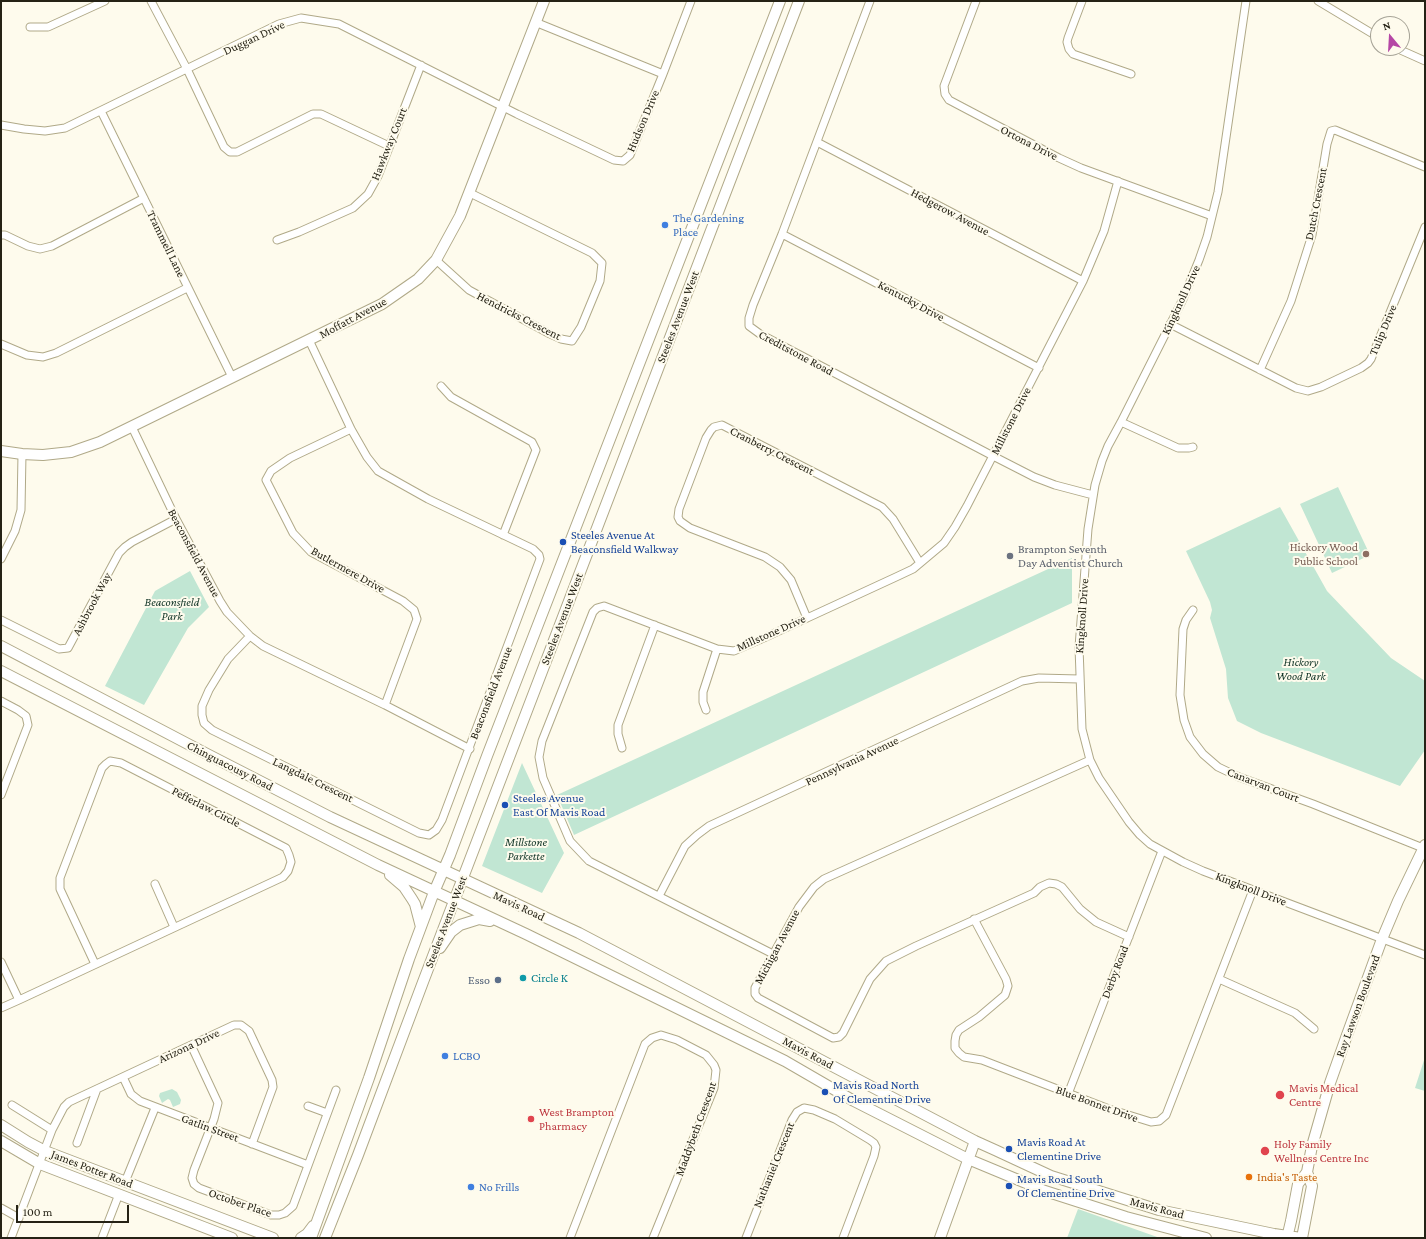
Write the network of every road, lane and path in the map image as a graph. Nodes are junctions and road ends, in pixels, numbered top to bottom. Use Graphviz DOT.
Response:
graph roads {
  1 [pos="105,1"];
  2 [pos="151,1"];
  3 [pos="544,1"];
  4 [pos="691,1"];
  5 [pos="780,1"];
  6 [pos="799,1"];
  7 [pos="870,1"];
  8 [pos="976,1"];
  9 [pos="1082,1"];
  10 [pos="1246,1"];
  11 [pos="1318,1"];
  12 [pos="535,22"];
  13 [pos="30,27"];
  14 [pos="1370,32"];
  15 [pos="1410,54"];
  16 [pos="1425,61"];
  17 [pos="421,65"];
  18 [pos="187,69"];
  19 [pos="663,74"];
  20 [pos="1131,74"];
  21 [pos="503,106"];
  22 [pos="101,111"];
  23 [pos="1,124"];
  24 [pos="817,142"];
  25 [pos="389,146"];
  26 [pos="1425,166"];
  27 [pos="1118,181"];
  28 [pos="470,194"];
  29 [pos="144,198"];
  30 [pos="1212,216"];
  31 [pos="1425,227"];
  32 [pos="782,234"];
  33 [pos="1,235"];
  34 [pos="277,240"];
  35 [pos="436,260"];
  36 [pos="1083,281"];
  37 [pos="187,288"];
  38 [pos="1170,324"];
  39 [pos="310,340"];
  40 [pos="1,344"];
  41 [pos="1039,368"];
  42 [pos="1260,370"];
  43 [pos="232,377"];
  44 [pos="441,386"];
  45 [pos="1121,422"];
  46 [pos="132,427"];
  47 [pos="351,429"];
  48 [pos="1193,447"];
  49 [pos="1,451"];
  50 [pos="22,454"];
  51 [pos="993,456"];
  52 [pos="1093,495"];
  53 [pos="176,519"];
  54 [pos="503,535"];
  55 [pos="1,559"];
  56 [pos="920,563"];
  57 [pos="1193,610"];
  58 [pos="807,618"];
  59 [pos="1,620"];
  60 [pos="655,626"];
  61 [pos="250,636"];
  62 [pos="1,646"];
  63 [pos="717,649"];
  64 [pos="1,671"];
  65 [pos="1079,679"];
  66 [pos="1,701"];
  67 [pos="386,705"];
  68 [pos="706,710"];
  69 [pos="622,748"];
  70 [pos="470,749"];
  71 [pos="1090,760"];
  72 [pos="1,796"];
  73 [pos="1424,847"];
  74 [pos="1162,851"];
  75 [pos="378,865"];
  76 [pos="444,871"];
  77 [pos="462,879"];
  78 [pos="155,884"];
  79 [pos="1253,890"];
  80 [pos="434,892"];
  81 [pos="659,896"];
  82 [pos="454,901"];
  83 [pos="974,919"];
  84 [pos="500,922"];
  85 [pos="174,927"];
  86 [pos="422,927"];
  87 [pos="1129,936"];
  88 [pos="1382,939"];
  89 [pos="773,954"];
  90 [pos="1425,955"];
  91 [pos="432,959"];
  92 [pos="1,962"];
  93 [pos="95,964"];
  94 [pos="1219,978"];
  95 [pos="19,1000"];
  96 [pos="1,1008"];
  97 [pos="1314,1029"];
  98 [pos="191,1045"];
  99 [pos="793,1045"];
  100 [pos="785,1061"];
  101 [pos="123,1077"];
  102 [pos="97,1089"];
  103 [pos="336,1090"];
  104 [pos="1068,1094"];
  105 [pos="12,1105"];
  106 [pos="308,1106"];
  107 [pos="155,1108"];
  108 [pos="327,1113"];
  109 [pos="1,1125"];
  110 [pos="210,1128"];
  111 [pos="52,1130"];
  112 [pos="1,1141"];
  113 [pos="975,1141"];
  114 [pos="77,1143"];
  115 [pos="252,1144"];
  116 [pos="45,1151"];
  117 [pos="968,1159"];
  118 [pos="40,1164"];
  119 [pos="308,1165"];
  120 [pos="1307,1172"];
  121 [pos="125,1182"];
  122 [pos="119,1194"];
  123 [pos="1,1208"];
  124 [pos="318,1217"];
  125 [pos="19,1218"];
  126 [pos="326,1237"];
  127 [pos="1287,1237"];
  128 [pos="11,1238"];
  129 [pos="102,1238"];
  130 [pos="232,1238"];
  131 [pos="273,1238"];
  132 [pos="301,1238"];
  133 [pos="310,1238"];
  134 [pos="570,1238"];
  135 [pos="653,1238"];
  136 [pos="746,1238"];
  137 [pos="843,1238"];
  138 [pos="940,1238"];
  139 [pos="1206,1238"];
  140 [pos="1301,1238"];
  1 -- 13 [label="street"];
  2 -- 18 [label="street"];
  3 -- 12 [label="main road, Moffatt Avenue"];
  4 -- 19 [label="street, Hudson Drive"];
  5 -- 76 [label="main road, Steeles Avenue West"];
  6 -- 77 [label="main road, Steeles Avenue West"];
  7 -- 24 [label="street, Creditstone Road"];
  8 -- 27 [label="street, Ortona Drive"];
  9 -- 20 [label="street"];
  10 -- 30 [label="street, Kingknoll Drive"];
  11 -- 14 [label="street"];
  12 -- 19 [label="street"];
  12 -- 21 [label="main road, Moffatt Avenue"];
  15 -- 16 [label="street"];
  17 -- 18 [label="street, Duggan Drive"];
  17 -- 21 [label="street, Duggan Drive"];
  17 -- 25 [label="street, Hawkway Court"];
  18 -- 22 [label="street, Duggan Drive"];
  18 -- 25 [label="street"];
  19 -- 21 [label="street, Hudson Drive"];
  21 -- 28 [label="main road, Moffatt Avenue"];
  22 -- 23 [label="street, Duggan Drive"];
  22 -- 29 [label="street, Trammell Lane"];
  24 -- 32 [label="street, Creditstone Road"];
  24 -- 36 [label="street, Hedgerow Avenue"];
  25 -- 34 [label="street, Hawkway Court"];
  26 -- 42 [label="street, Dutch Crescent"];
  27 -- 30 [label="street, Ortona Drive"];
  27 -- 36 [label="street, Millstone Drive"];
  28 -- 35 [label="main road, Moffatt Avenue"];
  28 -- 35 [label="street, Hendricks Crescent"];
  29 -- 33 [label="street"];
  29 -- 37 [label="street, Trammell Lane"];
  30 -- 38 [label="street, Kingknoll Drive"];
  31 -- 42 [label="street, Tulip Drive"];
  32 -- 41 [label="street, Kentucky Drive"];
  32 -- 51 [label="street, Creditstone Road"];
  35 -- 39 [label="main road, Moffatt Avenue"];
  36 -- 41 [label="street, Millstone Drive"];
  37 -- 40 [label="street"];
  37 -- 43 [label="street, Trammell Lane"];
  38 -- 42 [label="street, Tulip Drive"];
  38 -- 45 [label="street, Kingknoll Drive"];
  39 -- 43 [label="main road, Moffatt Avenue"];
  39 -- 47 [label="street, Beaconsfield Avenue"];
  41 -- 51 [label="street, Millstone Drive"];
  43 -- 46 [label="main road, Moffatt Avenue"];
  44 -- 54 [label="street"];
  45 -- 48 [label="street"];
  45 -- 52 [label="street, Kingknoll Drive"];
  46 -- 50 [label="main road, Moffatt Avenue"];
  46 -- 53 [label="street, Beaconsfield Avenue"];
  47 -- 54 [label="street, Beaconsfield Avenue"];
  47 -- 67 [label="street, Butlermere Drive"];
  49 -- 50 [label="main road, Moffatt Avenue"];
  50 -- 55 [label="street"];
  51 -- 52 [label="street, Creditstone Road"];
  51 -- 56 [label="street, Millstone Drive"];
  52 -- 65 [label="street, Kingknoll Drive"];
  53 -- 59 [label="street, Ashbrook Way"];
  53 -- 61 [label="street, Beaconsfield Avenue"];
  54 -- 70 [label="street, Beaconsfield Avenue"];
  56 -- 58 [label="street, Millstone Drive"];
  56 -- 58 [label="street, Cranberry Crescent"];
  57 -- 73 [label="street, Canarvan Court"];
  58 -- 63 [label="street, Millstone Drive"];
  60 -- 63 [label="street, Millstone Drive"];
  60 -- 69 [label="street"];
  60 -- 81 [label="street, Millstone Drive"];
  61 -- 67 [label="street, Beaconsfield Avenue"];
  61 -- 70 [label="street, Langdale Crescent"];
  62 -- 76 [label="main road, Chinguacousy Road"];
  63 -- 68 [label="street"];
  64 -- 75 [label="main road, Chinguacousy Road"];
  65 -- 71 [label="street, Kingknoll Drive"];
  65 -- 81 [label="street, Pennsylvania Avenue"];
  66 -- 72 [label="street"];
  67 -- 70 [label="street, Beaconsfield Avenue"];
  71 -- 74 [label="street, Kingknoll Drive"];
  71 -- 89 [label="street, Michigan Avenue"];
  73 -- 88 [label="main road, Ray Lawson Boulevard"];
  74 -- 79 [label="street, Kingknoll Drive"];
  74 -- 87 [label="street, Derby Road"];
  75 -- 80 [label="main road, Chinguacousy Road"];
  75 -- 86 [label="main road"];
  76 -- 77 [label="main road, Chinguacousy Road"];
  76 -- 80 [label="main road, Steeles Avenue West"];
  77 -- 82 [label="main road, Steeles Avenue West"];
  77 -- 99 [label="main road, Mavis Road"];
  78 -- 85 [label="street"];
  79 -- 88 [label="street, Kingknoll Drive"];
  79 -- 94 [label="street, Blue Bonnet Drive"];
  80 -- 82 [label="main road, Mavis Road"];
  80 -- 86 [label="main road, Steeles Avenue West"];
  81 -- 89 [label="street, Millstone Drive"];
  82 -- 84 [label="main road, Mavis Road"];
  82 -- 91 [label="main road, Steeles Avenue West"];
  83 -- 87 [label="street, Michigan Avenue"];
  83 -- 89 [label="street, Michigan Avenue"];
  83 -- 104 [label="street, Blue Bonnet Drive"];
  84 -- 91 [label="main road"];
  84 -- 100 [label="main road, Mavis Road"];
  85 -- 93 [label="street, Pefferlaw Circle"];
  85 -- 93 [label="street, Pefferlaw Circle"];
  86 -- 124 [label="main road, Steeles Avenue West"];
  87 -- 104 [label="street, Derby Road"];
  88 -- 90 [label="street, Kingknoll Drive"];
  88 -- 120 [label="main road, Ray Lawson Boulevard"];
  91 -- 126 [label="main road, Steeles Avenue West"];
  92 -- 95 [label="street"];
  93 -- 95 [label="street, Pefferlaw Circle"];
  94 -- 97 [label="street"];
  94 -- 104 [label="street, Blue Bonnet Drive"];
  95 -- 96 [label="street, Pefferlaw Circle"];
  98 -- 101 [label="street, Arizona Drive"];
  98 -- 110 [label="street"];
  98 -- 115 [label="street, Arizona Drive"];
  99 -- 100 [label="main road"];
  99 -- 113 [label="main road, Mavis Road"];
  100 -- 117 [label="main road, Mavis Road"];
  101 -- 102 [label="street, Arizona Drive"];
  101 -- 107 [label="street, Gatlin Street"];
  102 -- 111 [label="street, Arizona Drive"];
  102 -- 114 [label="street"];
  103 -- 108 [label="street, October Place"];
  105 -- 111 [label="street"];
  106 -- 108 [label="street"];
  107 -- 110 [label="street, Gatlin Street"];
  107 -- 121 [label="street"];
  108 -- 119 [label="street, October Place"];
  109 -- 116 [label="main road, James Potter Road"];
  110 -- 115 [label="street, Gatlin Street"];
  110 -- 119 [label="street, October Place"];
  111 -- 116 [label="street, Arizona Drive"];
  112 -- 118 [label="main road, James Potter Road"];
  113 -- 117 [label="main road"];
  113 -- 127 [label="main road, Mavis Road"];
  115 -- 119 [label="street, Gatlin Street"];
  116 -- 118 [label="street, James Potter Road"];
  116 -- 121 [label="main road, James Potter Road"];
  117 -- 138 [label="main road"];
  117 -- 139 [label="main road, Mavis Road"];
  118 -- 122 [label="main road, James Potter Road"];
  118 -- 125 [label="street, James Potter Road"];
  120 -- 127 [label="main road, Ray Lawson Boulevard"];
  120 -- 140 [label="main road, Ray Lawson Boulevard"];
  121 -- 131 [label="main road, James Potter Road"];
  122 -- 129 [label="street"];
  122 -- 130 [label="main road, James Potter Road"];
  123 -- 125 [label="street"];
  124 -- 132 [label="main road"];
  124 -- 133 [label="main road, Steeles Avenue West"];
  125 -- 128 [label="street, James Potter Road"];
  127 -- 140 [label="main road, Mavis Road"];
  134 -- 135 [label="street, Maddybeth Crescent"];
  136 -- 137 [label="street, Nathaniel Crescent"];
}
